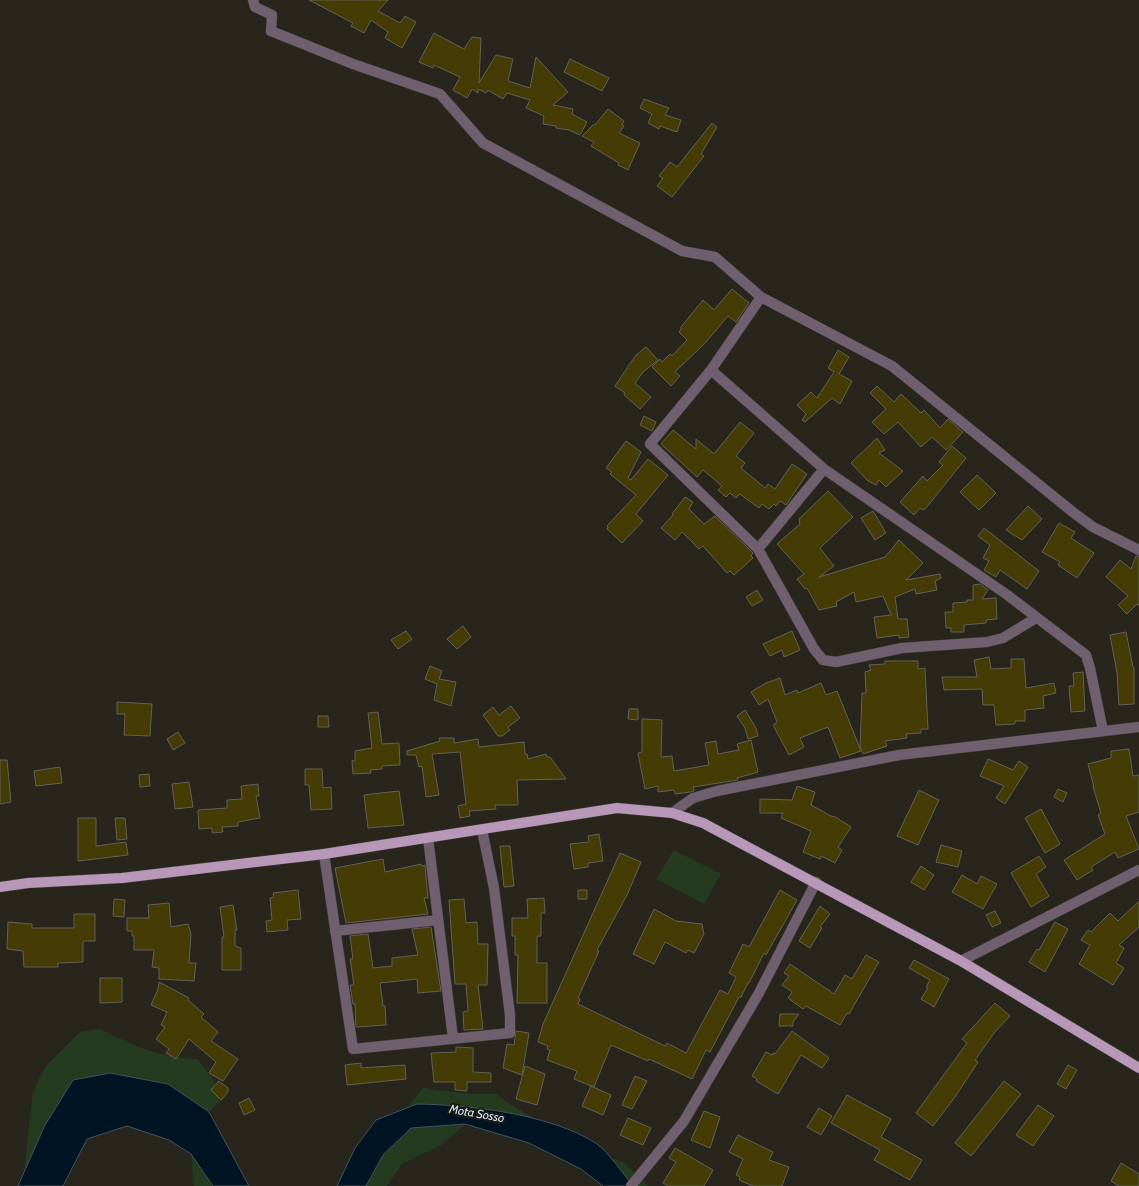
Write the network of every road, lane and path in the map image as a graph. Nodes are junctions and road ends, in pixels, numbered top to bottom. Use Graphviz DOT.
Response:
graph roads {
  1 [pos="253,0"];
  2 [pos="761,297"];
  3 [pos="711,370"];
  4 [pos="824,468"];
  5 [pos="758,549"];
  6 [pos="1139,550"];
  7 [pos="1036,618"];
  8 [pos="1139,727"];
  9 [pos="1103,731"];
  10 [pos="672,813"];
  11 [pos="482,830"];
  12 [pos="428,838"];
  13 [pos="324,854"];
  14 [pos="1139,870"];
  15 [pos="816,882"];
  16 [pos="0,887"];
  17 [pos="438,920"];
  18 [pos="335,931"];
  19 [pos="961,961"];
  20 [pos="453,1038"];
  21 [pos="1139,1068"];
  22 [pos="632,1186"];
  1 -- 2 [label="street"];
  2 -- 3 [label="street"];
  2 -- 6 [label="street"];
  3 -- 4 [label="street"];
  3 -- 5 [label="street"];
  4 -- 5 [label="street"];
  4 -- 7 [label="street"];
  5 -- 7 [label="street"];
  7 -- 9 [label="street"];
  8 -- 9 [label="street"];
  9 -- 10 [label="street"];
  10 -- 11 [label="main road"];
  10 -- 15 [label="main road"];
  11 -- 12 [label="main road"];
  11 -- 20 [label="street"];
  12 -- 13 [label="main road"];
  12 -- 17 [label="street"];
  13 -- 16 [label="main road"];
  13 -- 18 [label="street"];
  14 -- 19 [label="street"];
  15 -- 19 [label="main road"];
  15 -- 22 [label="street"];
  17 -- 18 [label="street"];
  17 -- 20 [label="street"];
  18 -- 20 [label="street"];
  19 -- 21 [label="main road"];
}
